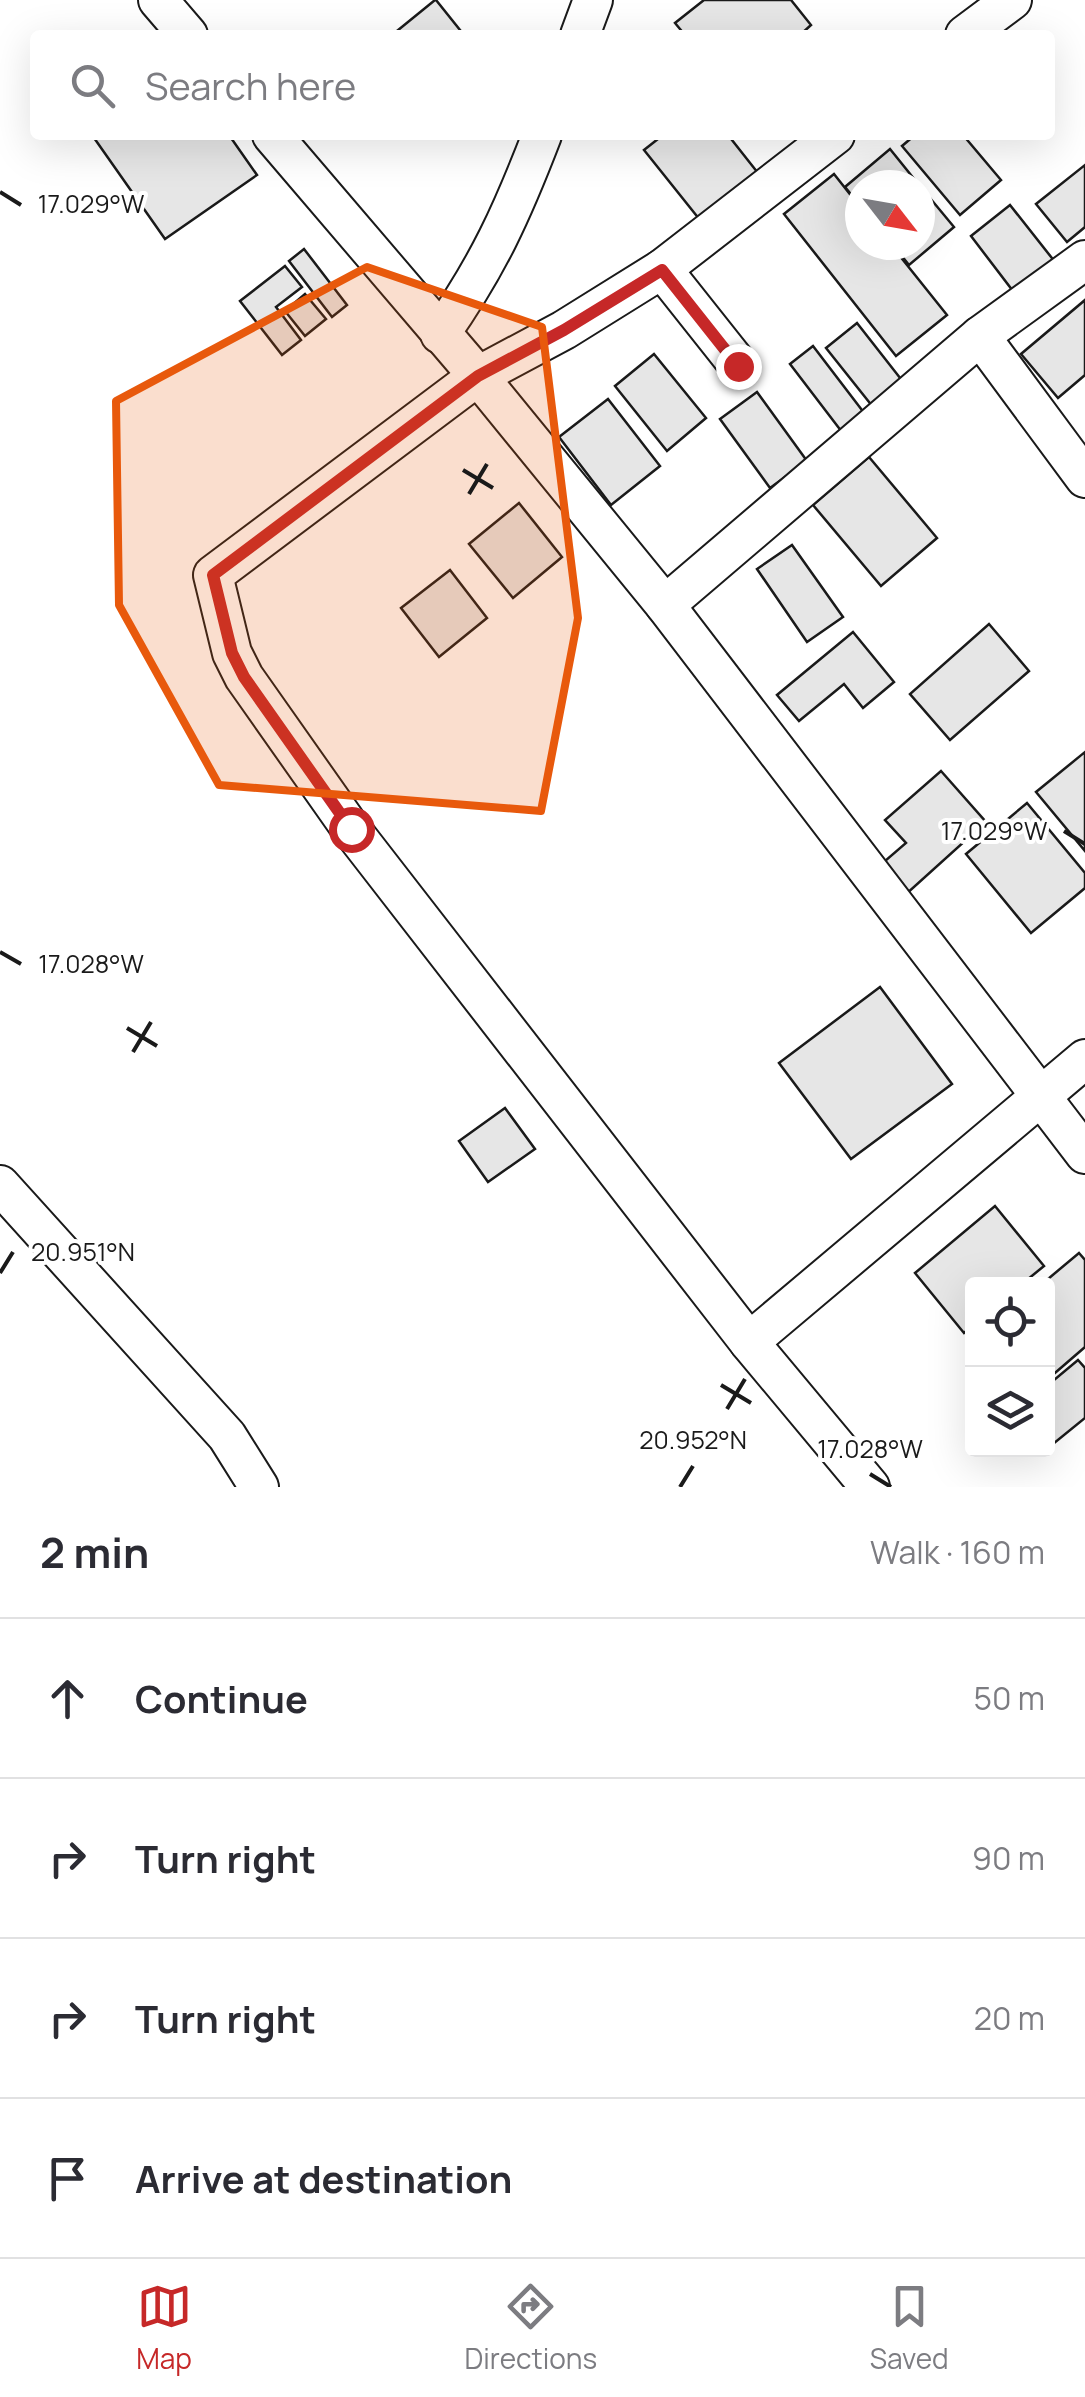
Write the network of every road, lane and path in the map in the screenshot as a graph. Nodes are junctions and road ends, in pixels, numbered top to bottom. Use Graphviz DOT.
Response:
graph roads {
  1 [pos="158,0"];
  2 [pos="593,0"];
  3 [pos="1012,0"];
  4 [pos="184,30"];
  5 [pos="582,30"];
  6 [pos="972,30"];
  7 [pos="276,140"];
  8 [pos="540,140"];
  9 [pos="829,140"];
  10 [pos="1085,260"];
  11 [pos="662,270"];
  12 [pos="440,334"];
  13 [pos="980,336"];
  14 [pos="738,366"];
  15 [pos="478,376"];
  16 [pos="1085,478"];
  17 [pos="665,605"];
  18 [pos="1085,1059"];
  19 [pos="1042,1096"];
  20 [pos="1085,1154"];
  21 [pos="0,1184"];
  22 [pos="749,1342"];
  23 [pos="259,1487"];
  24 [pos="870,1487"];
  1 -- 4 [label="street"];
  2 -- 5 [label="street"];
  3 -- 6 [label="street"];
  7 -- 12 [label="street"];
  8 -- 12 [label="street"];
  9 -- 11 [label="street"];
  10 -- 13 [label="street"];
  11 -- 14 [label="street"];
  11 -- 15 [label="street"];
  12 -- 15 [label="street"];
  13 -- 16 [label="street"];
  13 -- 17 [label="street"];
  15 -- 17 [label="street"];
  15 -- 22 [label="street"];
  17 -- 19 [label="street"];
  18 -- 19 [label="street"];
  19 -- 20 [label="street"];
  19 -- 22 [label="street"];
  21 -- 23 [label="street"];
  22 -- 24 [label="street"];
}
